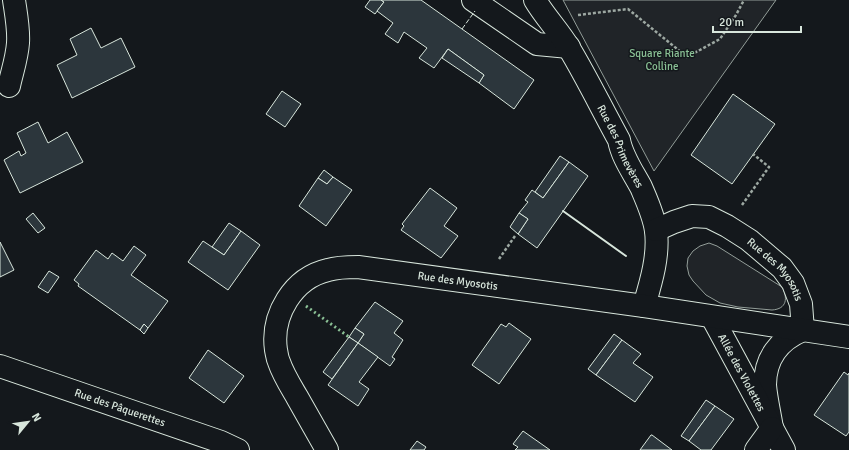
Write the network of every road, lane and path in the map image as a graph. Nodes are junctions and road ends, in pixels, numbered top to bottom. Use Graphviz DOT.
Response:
graph roads {
  1 [pos="14,0"];
  2 [pos="477,0"];
  3 [pos="535,0"];
  4 [pos="744,0"];
  5 [pos="553,24"];
  6 [pos="569,47"];
  7 [pos="9,86"];
  8 [pos="753,154"];
  9 [pos="727,226"];
  10 [pos="656,230"];
  11 [pos="515,236"];
  12 [pos="497,262"];
  13 [pos="644,306"];
  14 [pos="712,317"];
  15 [pos="803,330"];
  16 [pos="849,337"];
  17 [pos="0,366"];
  18 [pos="772,428"];
  19 [pos="238,450"];
  20 [pos="328,450"];
  21 [pos="756,450"];
  22 [pos="784,450"];
  1 -- 7 [label="street"];
  2 -- 6 [label="street"];
  3 -- 5 [label="street, Rue des Primevères"];
  4 -- 5 [label="path"];
  5 -- 6 [label="street, Rue des Primevères"];
  6 -- 10 [label="street, Rue des Primevères"];
  8 -- 9 [label="path"];
  9 -- 10 [label="street, Rue des Myosotis"];
  9 -- 15 [label="street, Rue des Myosotis"];
  10 -- 13 [label="street, Rue des Primevères"];
  11 -- 12 [label="path"];
  13 -- 14 [label="street, Rue des Myosotis"];
  13 -- 20 [label="street, Rue des Myosotis"];
  14 -- 15 [label="street, Rue des Myosotis"];
  14 -- 18 [label="street, Allée des Violettes"];
  15 -- 16 [label="street, Rue des Myosotis"];
  15 -- 18 [label="street, Allée des Violettes"];
  17 -- 19 [label="street, Rue des Pâquerettes"];
  18 -- 21 [label="street"];
  18 -- 22 [label="street, Allée des Violettes"];
}
